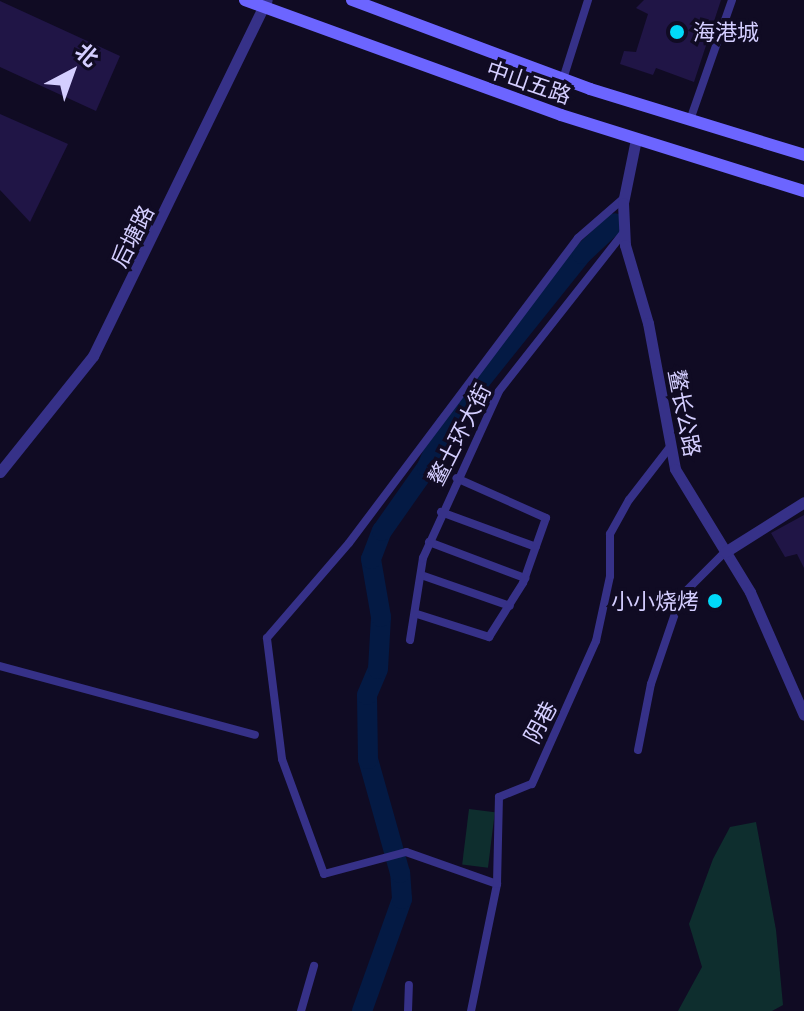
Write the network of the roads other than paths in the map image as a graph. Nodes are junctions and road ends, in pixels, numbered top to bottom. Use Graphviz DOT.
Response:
graph roads {
  1 [pos="245,0"];
  2 [pos="352,0"];
  3 [pos="588,0"];
  4 [pos="596,0"];
  5 [pos="732,0"];
  6 [pos="266,4"];
  7 [pos="583,16"];
  8 [pos="563,79"];
  9 [pos="690,120"];
  10 [pos="636,139"];
  11 [pos="804,155"];
  12 [pos="804,191"];
  13 [pos="624,197"];
  14 [pos="625,231"];
  15 [pos="670,447"];
  16 [pos="0,472"];
  17 [pos="456,478"];
  18 [pos="804,502"];
  19 [pos="441,512"];
  20 [pos="429,542"];
  21 [pos="536,547"];
  22 [pos="725,552"];
  23 [pos="421,575"];
  24 [pos="525,578"];
  25 [pos="510,606"];
  26 [pos="417,614"];
  27 [pos="410,640"];
  28 [pos="0,666"];
  29 [pos="804,715"];
  30 [pos="255,735"];
  31 [pos="638,750"];
  32 [pos="497,884"];
  33 [pos="314,966"];
  34 [pos="409,985"];
  35 [pos="301,1011"];
  36 [pos="408,1011"];
  37 [pos="471,1011"];
  1 -- 6 [label="main road, 中山五路"];
  2 -- 8 [label="main road, 中山五路"];
  3 -- 7 [label="street"];
  4 -- 7 [label="street"];
  5 -- 9 [label="street"];
  6 -- 10 [label="main road, 中山五路"];
  6 -- 16 [label="street, 后塘路"];
  7 -- 8 [label="street"];
  8 -- 9 [label="main road, 中山五路"];
  9 -- 11 [label="main road, 中山五路"];
  10 -- 12 [label="main road, 中山五路"];
  10 -- 13 [label="street, 鳌长公路"];
  13 -- 14 [label="street, 鳌长公路"];
  13 -- 32 [label="street"];
  14 -- 15 [label="street, 鳌长公路"];
  14 -- 17 [label="street, 鳌土环大街"];
  15 -- 22 [label="street, 鳌长公路"];
  15 -- 32 [label="street, 阴巷"];
  17 -- 19 [label="street, 鳌土环大街"];
  17 -- 21 [label="street"];
  18 -- 22 [label="street"];
  19 -- 20 [label="street, 鳌土环大街"];
  19 -- 21 [label="street"];
  20 -- 23 [label="street, 鳌土环大街"];
  20 -- 24 [label="street"];
  21 -- 24 [label="street"];
  22 -- 29 [label="street, 鳌长公路"];
  22 -- 31 [label="street"];
  23 -- 25 [label="street"];
  23 -- 26 [label="street, 鳌土环大街"];
  24 -- 25 [label="street"];
  25 -- 26 [label="street"];
  26 -- 27 [label="street, 鳌土环大街"];
  28 -- 30 [label="street"];
  32 -- 37 [label="street, 阴巷"];
  33 -- 35 [label="street"];
  34 -- 36 [label="street"];
}
